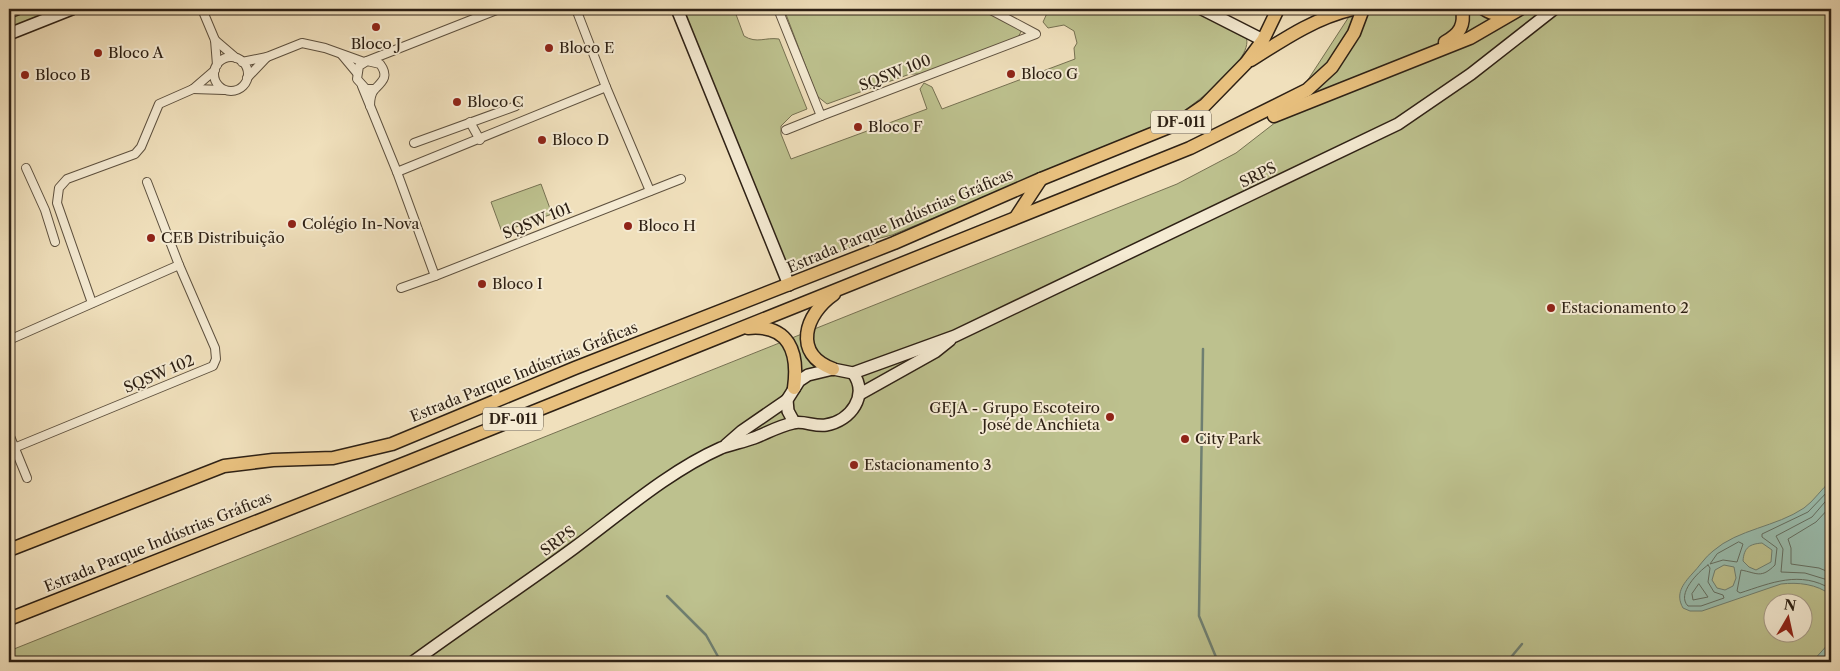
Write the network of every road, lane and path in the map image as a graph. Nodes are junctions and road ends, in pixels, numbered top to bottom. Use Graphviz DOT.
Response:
graph roads {
  1 [pos="16,9"];
  2 [pos="72,9"];
  3 [pos="202,9"];
  4 [pos="499,9"];
  5 [pos="576,9"];
  6 [pos="677,9"];
  7 [pos="778,9"];
  8 [pos="989,9"];
  9 [pos="1202,9"];
  10 [pos="1278,9"];
  11 [pos="1353,9"];
  12 [pos="1363,9"];
  13 [pos="1462,9"];
  14 [pos="1484,9"];
  15 [pos="1516,9"];
  16 [pos="1520,9"];
  17 [pos="1554,9"];
  18 [pos="9,12"];
  19 [pos="9,34"];
  20 [pos="214,40"];
  21 [pos="1263,40"];
  22 [pos="392,51"];
  23 [pos="342,55"];
  24 [pos="267,57"];
  25 [pos="1412,60"];
  26 [pos="241,61"];
  27 [pos="366,62"];
  28 [pos="1246,63"];
  29 [pos="216,68"];
  30 [pos="384,68"];
  31 [pos="356,73"];
  32 [pos="247,78"];
  33 [pos="362,86"];
  34 [pos="606,87"];
  35 [pos="193,89"];
  36 [pos="375,89"];
  37 [pos="224,90"];
  38 [pos="516,106"];
  39 [pos="369,108"];
  40 [pos="821,116"];
  41 [pos="470,122"];
  42 [pos="786,130"];
  43 [pos="480,140"];
  44 [pos="414,143"];
  45 [pos="1190,148"];
  46 [pos="26,168"];
  47 [pos="397,172"];
  48 [pos="681,179"];
  49 [pos="1041,179"];
  50 [pos="147,182"];
  51 [pos="650,191"];
  52 [pos="57,203"];
  53 [pos="45,210"];
  54 [pos="1016,217"];
  55 [pos="55,242"];
  56 [pos="179,266"];
  57 [pos="435,276"];
  58 [pos="789,285"];
  59 [pos="845,286"];
  60 [pos="401,288"];
  61 [pos="92,303"];
  62 [pos="730,331"];
  63 [pos="956,336"];
  64 [pos="9,340"];
  65 [pos="833,369"];
  66 [pos="853,373"];
  67 [pos="794,388"];
  68 [pos="860,394"];
  69 [pos="787,400"];
  70 [pos="794,422"];
  71 [pos="9,434"];
  72 [pos="14,448"];
  73 [pos="722,448"];
  74 [pos="27,478"];
  75 [pos="9,550"];
  76 [pos="9,618"];
  77 [pos="413,662"];
  1 -- 18 [label="main road"];
  2 -- 19 [label="main road"];
  3 -- 20 [label="street"];
  4 -- 22 [label="street"];
  5 -- 34 [label="street"];
  6 -- 58 [label="main road"];
  7 -- 40 [label="street"];
  8 -- 40 [label="street, SQSW 100"];
  9 -- 21 [label="main road"];
  10 -- 21 [label="main road, Estrada Parque Indústrias Gráficas / DF-011"];
  11 -- 28 [label="main road"];
  12 -- 45 [label="main road, Estrada Parque Indústrias Gráficas / DF-011"];
  13 -- 25 [label="main road"];
  14 -- 15 [label="main road"];
  16 -- 25 [label="main road"];
  17 -- 63 [label="main road, SRPS"];
  20 -- 26 [label="street"];
  20 -- 29 [label="street"];
  21 -- 28 [label="main road, Estrada Parque Indústrias Gráficas / DF-011"];
  22 -- 27 [label="street"];
  22 -- 30 [label="street"];
  23 -- 24 [label="street"];
  23 -- 27 [label="street"];
  23 -- 31 [label="street"];
  24 -- 26 [label="street"];
  24 -- 32 [label="street"];
  25 -- 45 [label="main road"];
  26 -- 29 [label="street"];
  26 -- 32 [label="street"];
  27 -- 30 [label="street"];
  27 -- 31 [label="street"];
  28 -- 49 [label="main road, Estrada Parque Indústrias Gráficas / DF-011"];
  29 -- 35 [label="street"];
  29 -- 37 [label="street"];
  30 -- 36 [label="street"];
  31 -- 33 [label="street"];
  32 -- 37 [label="street"];
  33 -- 36 [label="street"];
  33 -- 39 [label="street"];
  34 -- 43 [label="street"];
  34 -- 51 [label="street"];
  35 -- 37 [label="street"];
  35 -- 52 [label="street"];
  36 -- 39 [label="street"];
  38 -- 41 [label="street"];
  39 -- 47 [label="street"];
  40 -- 42 [label="street"];
  41 -- 43 [label="street"];
  41 -- 44 [label="street"];
  43 -- 47 [label="street"];
  45 -- 54 [label="main road, Estrada Parque Indústrias Gráficas / DF-011"];
  46 -- 53 [label="street"];
  47 -- 57 [label="street"];
  48 -- 51 [label="street, SQSW 101"];
  49 -- 54 [label="main road, Estrada Parque Indústrias Gráficas"];
  49 -- 58 [label="main road, Estrada Parque Indústrias Gráficas / DF-011"];
  50 -- 56 [label="street, SQSW 102"];
  51 -- 57 [label="street, SQSW 101"];
  52 -- 53 [label="street"];
  52 -- 61 [label="street"];
  53 -- 55 [label="street"];
  54 -- 59 [label="main road, Estrada Parque Indústrias Gráficas / DF-011"];
  56 -- 61 [label="street"];
  56 -- 72 [label="street, SQSW 102"];
  57 -- 60 [label="street, SQSW 101"];
  58 -- 75 [label="main road, Estrada Parque Indústrias Gráficas / DF-011"];
  59 -- 62 [label="main road, Estrada Parque Indústrias Gráficas / DF-011"];
  59 -- 65 [label="main road"];
  61 -- 64 [label="street"];
  62 -- 67 [label="main road"];
  62 -- 76 [label="main road, Estrada Parque Indústrias Gráficas / DF-011"];
  63 -- 66 [label="main road, SRPS"];
  63 -- 68 [label="main road, SRPS"];
  65 -- 66 [label="main road, SRPS"];
  65 -- 67 [label="main road, SRPS"];
  66 -- 68 [label="main road"];
  67 -- 69 [label="main road, SRPS"];
  68 -- 70 [label="main road, SRPS"];
  69 -- 70 [label="main road"];
  69 -- 73 [label="main road, SRPS"];
  70 -- 73 [label="main road, SRPS"];
  71 -- 72 [label="street"];
  72 -- 74 [label="street"];
  73 -- 77 [label="main road, SRPS"];
}
